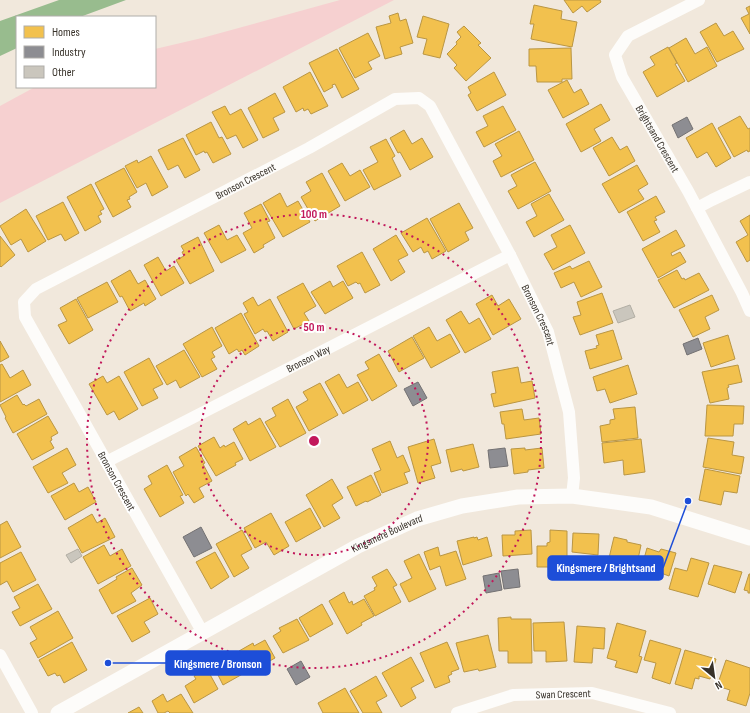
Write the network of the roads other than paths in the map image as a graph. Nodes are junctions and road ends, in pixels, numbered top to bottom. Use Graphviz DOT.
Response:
graph roads {
  1 [pos="698,0"];
  2 [pos="750,182"];
  3 [pos="697,208"];
  4 [pos="510,255"];
  5 [pos="750,310"];
  6 [pos="106,462"];
  7 [pos="572,496"];
  8 [pos="750,538"];
  9 [pos="203,633"];
  10 [pos="0,655"];
  11 [pos="32,713"];
  12 [pos="58,713"];
  13 [pos="457,713"];
  14 [pos="670,713"];
  1 -- 3 [label="street, Brightsand Crescent"];
  2 -- 3 [label="street"];
  3 -- 5 [label="street, Brightsand Crescent"];
  4 -- 6 [label="street, Bronson Way"];
  4 -- 6 [label="street, Bronson Crescent"];
  4 -- 7 [label="street, Bronson Crescent"];
  6 -- 9 [label="street, Bronson Crescent"];
  7 -- 8 [label="street, Kingsmere Boulevard"];
  7 -- 9 [label="street, Kingsmere Boulevard"];
  9 -- 12 [label="street, Kingsmere Boulevard"];
  10 -- 11 [label="street"];
  13 -- 14 [label="street, Swan Crescent"];
}
